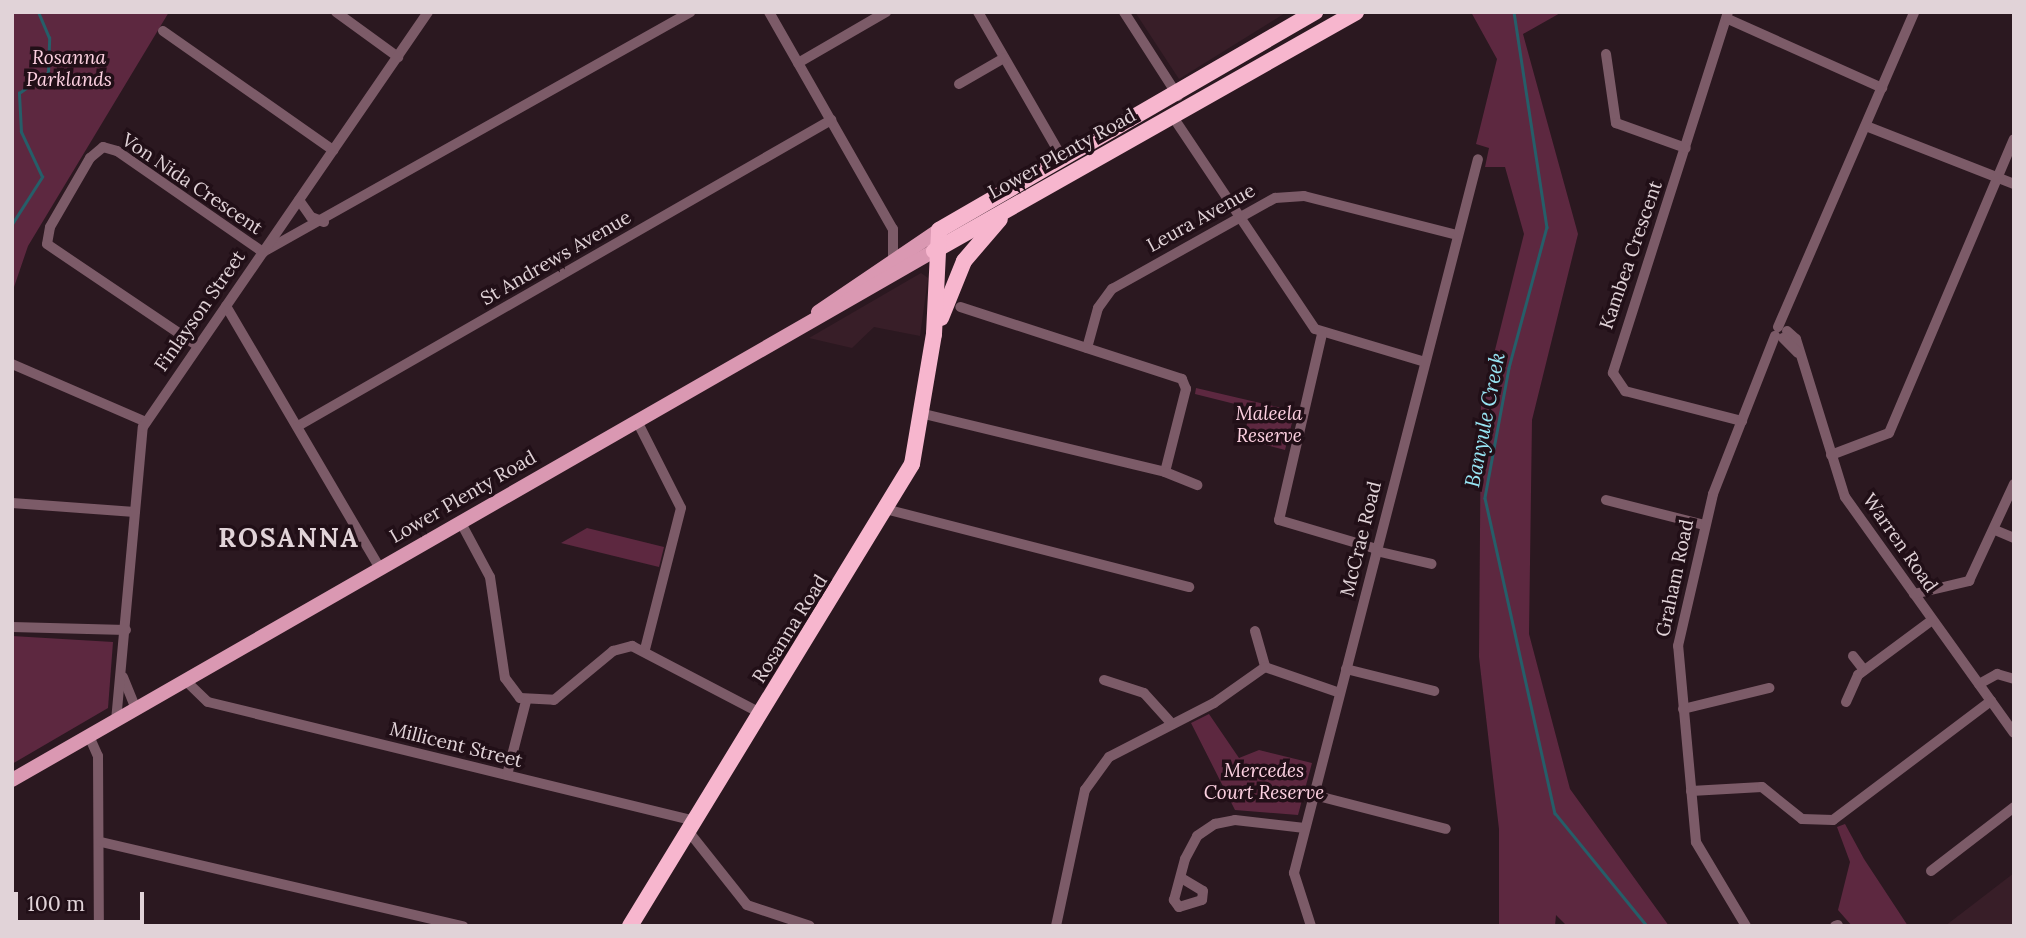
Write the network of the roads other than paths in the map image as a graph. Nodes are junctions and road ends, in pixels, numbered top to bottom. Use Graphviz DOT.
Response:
graph roads {
  1 [pos="336,12"];
  2 [pos="428,12"];
  3 [pos="690,12"];
  4 [pos="769,12"];
  5 [pos="886,12"];
  6 [pos="978,12"];
  7 [pos="1124,12"];
  8 [pos="1315,12"];
  9 [pos="1356,12"];
  10 [pos="1914,12"];
  11 [pos="1728,16"];
  12 [pos="163,32"];
  13 [pos="1606,54"];
  14 [pos="398,57"];
  15 [pos="1149,57"];
  16 [pos="1004,58"];
  17 [pos="798,63"];
  18 [pos="959,84"];
  19 [pos="1884,84"];
  20 [pos="1178,96"];
  21 [pos="1151,111"];
  22 [pos="1173,117"];
  23 [pos="831,120"];
  24 [pos="1867,123"];
  25 [pos="2014,139"];
  26 [pos="1686,148"];
  27 [pos="333,150"];
  28 [pos="1063,159"];
  29 [pos="1478,159"];
  30 [pos="1997,177"];
  31 [pos="2014,184"];
  32 [pos="299,200"];
  33 [pos="1020,200"];
  34 [pos="964,214"];
  35 [pos="1238,217"];
  36 [pos="324,222"];
  37 [pos="982,222"];
  38 [pos="893,229"];
  39 [pos="943,233"];
  40 [pos="1457,235"];
  41 [pos="914,246"];
  42 [pos="934,251"];
  43 [pos="262,252"];
  44 [pos="893,260"];
  45 [pos="959,269"];
  46 [pos="226,306"];
  47 [pos="960,307"];
  48 [pos="1781,333"];
  49 [pos="934,334"];
  50 [pos="1322,334"];
  51 [pos="789,335"];
  52 [pos="198,346"];
  53 [pos="1087,348"];
  54 [pos="1425,362"];
  55 [pos="12,364"];
  56 [pos="924,414"];
  57 [pos="637,421"];
  58 [pos="1742,421"];
  59 [pos="146,422"];
  60 [pos="298,426"];
  61 [pos="1831,455"];
  62 [pos="1165,472"];
  63 [pos="2014,484"];
  64 [pos="1197,485"];
  65 [pos="1606,500"];
  66 [pos="12,503"];
  67 [pos="889,510"];
  68 [pos="135,512"];
  69 [pos="461,523"];
  70 [pos="1704,524"];
  71 [pos="1995,530"];
  72 [pos="2014,538"];
  73 [pos="1376,550"];
  74 [pos="1432,565"];
  75 [pos="380,569"];
  76 [pos="1189,587"];
  77 [pos="1914,594"];
  78 [pos="1933,620"];
  79 [pos="12,627"];
  80 [pos="126,630"];
  81 [pos="1255,631"];
  82 [pos="645,649"];
  83 [pos="1853,656"];
  84 [pos="1265,667"];
  85 [pos="1346,669"];
  86 [pos="1864,670"];
  87 [pos="123,674"];
  88 [pos="190,678"];
  89 [pos="2014,679"];
  90 [pos="1104,680"];
  91 [pos="1979,684"];
  92 [pos="1769,688"];
  93 [pos="1434,691"];
  94 [pos="1340,693"];
  95 [pos="526,701"];
  96 [pos="1991,701"];
  97 [pos="1846,702"];
  98 [pos="136,709"];
  99 [pos="1682,709"];
  100 [pos="762,714"];
  101 [pos="116,721"];
  102 [pos="1172,724"];
  103 [pos="2014,733"];
  104 [pos="89,736"];
  105 [pos="507,775"];
  106 [pos="12,780"];
  107 [pos="1691,791"];
  108 [pos="1314,795"];
  109 [pos="2014,807"];
  110 [pos="692,827"];
  111 [pos="1305,828"];
  112 [pos="1446,829"];
  113 [pos="101,842"];
  114 [pos="1931,871"];
  115 [pos="1183,880"];
  116 [pos="99,926"];
  117 [pos="463,926"];
  118 [pos="630,926"];
  119 [pos="810,926"];
  120 [pos="1056,926"];
  121 [pos="1311,926"];
  122 [pos="1746,926"];
  1 -- 14 [label="street"];
  2 -- 14 [label="street, Finlayson Street"];
  3 -- 36 [label="street"];
  4 -- 17 [label="street"];
  5 -- 17 [label="street"];
  6 -- 16 [label="street"];
  7 -- 15 [label="street"];
  8 -- 20 [label="highway, Lower Plenty Road"];
  9 -- 22 [label="highway, Lower Plenty Road"];
  10 -- 19 [label="street, Graham Road"];
  11 -- 19 [label="street"];
  11 -- 26 [label="street, Kambea Crescent"];
  12 -- 27 [label="street"];
  13 -- 26 [label="street"];
  14 -- 27 [label="street, Finlayson Street"];
  15 -- 20 [label="street"];
  15 -- 21 [label="street"];
  16 -- 18 [label="street"];
  16 -- 28 [label="street"];
  17 -- 23 [label="street"];
  19 -- 24 [label="street, Graham Road"];
  20 -- 21 [label="highway, Lower Plenty Road"];
  21 -- 28 [label="highway, Lower Plenty Road"];
  22 -- 33 [label="highway, Lower Plenty Road"];
  22 -- 35 [label="street"];
  23 -- 38 [label="street"];
  23 -- 60 [label="street, St Andrews Avenue"];
  24 -- 30 [label="street"];
  24 -- 48 [label="street, Graham Road"];
  25 -- 30 [label="street"];
  26 -- 58 [label="street, Kambea Crescent"];
  27 -- 32 [label="street, Finlayson Street"];
  28 -- 34 [label="highway, Lower Plenty Road"];
  29 -- 40 [label="street, McCrae Road"];
  30 -- 31 [label="street"];
  30 -- 61 [label="street"];
  32 -- 36 [label="street"];
  32 -- 43 [label="street, Finlayson Street"];
  33 -- 37 [label="highway, Lower Plenty Road"];
  33 -- 45 [label="highway, Rosanna Road"];
  34 -- 37 [label="highway"];
  34 -- 39 [label="highway, Lower Plenty Road"];
  35 -- 40 [label="street, Leura Avenue"];
  35 -- 50 [label="street"];
  35 -- 53 [label="street, Leura Avenue"];
  36 -- 43 [label="street"];
  37 -- 39 [label="highway, Lower Plenty Road"];
  38 -- 41 [label="street"];
  38 -- 44 [label="street"];
  39 -- 41 [label="main road, Lower Plenty Road"];
  39 -- 42 [label="highway, Lower Plenty Road"];
  39 -- 45 [label="highway"];
  40 -- 54 [label="street, McCrae Road"];
  41 -- 44 [label="main road, Lower Plenty Road"];
  42 -- 49 [label="highway, Rosanna Road"];
  42 -- 51 [label="main road, Lower Plenty Road"];
  43 -- 46 [label="street, Finlayson Street"];
  43 -- 52 [label="street, Von Nida Crescent"];
  44 -- 51 [label="main road, Lower Plenty Road"];
  45 -- 49 [label="highway, Rosanna Road"];
  46 -- 52 [label="street, Finlayson Street"];
  46 -- 60 [label="street"];
  47 -- 53 [label="street"];
  48 -- 58 [label="street, Graham Road"];
  48 -- 61 [label="street, Warren Road"];
  49 -- 56 [label="highway, Rosanna Road"];
  50 -- 54 [label="street"];
  50 -- 73 [label="street"];
  51 -- 57 [label="main road, Lower Plenty Road"];
  52 -- 59 [label="street, Finlayson Street"];
  53 -- 62 [label="street"];
  54 -- 73 [label="street, McCrae Road"];
  55 -- 59 [label="street"];
  56 -- 62 [label="street"];
  56 -- 67 [label="highway, Rosanna Road"];
  57 -- 69 [label="main road, Lower Plenty Road"];
  57 -- 82 [label="street"];
  58 -- 70 [label="street, Graham Road"];
  59 -- 68 [label="street, Finlayson Street"];
  60 -- 75 [label="street"];
  61 -- 77 [label="street, Warren Road"];
  62 -- 64 [label="street"];
  63 -- 71 [label="street"];
  65 -- 70 [label="street"];
  66 -- 68 [label="street"];
  67 -- 76 [label="street"];
  67 -- 100 [label="highway, Rosanna Road"];
  68 -- 80 [label="street, Finlayson Street"];
  69 -- 75 [label="main road, Lower Plenty Road"];
  69 -- 95 [label="street"];
  70 -- 99 [label="street, Graham Road"];
  71 -- 72 [label="street"];
  71 -- 77 [label="street"];
  73 -- 74 [label="street"];
  73 -- 85 [label="street, McCrae Road"];
  75 -- 88 [label="main road, Lower Plenty Road"];
  77 -- 78 [label="street, Warren Road"];
  78 -- 86 [label="street"];
  78 -- 91 [label="street, Warren Road"];
  79 -- 80 [label="street"];
  80 -- 87 [label="street, Finlayson Street"];
  81 -- 84 [label="street"];
  82 -- 95 [label="street"];
  82 -- 100 [label="street"];
  83 -- 86 [label="street"];
  84 -- 94 [label="street"];
  84 -- 102 [label="street"];
  85 -- 93 [label="street"];
  85 -- 94 [label="street, McCrae Road"];
  86 -- 97 [label="street"];
  87 -- 98 [label="street, Finlayson Street"];
  87 -- 101 [label="street, Finlayson Street"];
  88 -- 98 [label="main road, Lower Plenty Road"];
  88 -- 105 [label="street, Millicent Street"];
  89 -- 91 [label="street"];
  90 -- 102 [label="street"];
  91 -- 96 [label="street, Warren Road"];
  92 -- 99 [label="street"];
  94 -- 108 [label="street, McCrae Road"];
  95 -- 105 [label="street"];
  96 -- 103 [label="street, Warren Road"];
  96 -- 107 [label="street"];
  98 -- 101 [label="main road, Lower Plenty Road"];
  99 -- 107 [label="street, Graham Road"];
  100 -- 110 [label="highway, Rosanna Road"];
  101 -- 104 [label="main road, Lower Plenty Road"];
  102 -- 120 [label="street"];
  104 -- 106 [label="main road, Lower Plenty Road"];
  104 -- 113 [label="street"];
  105 -- 110 [label="street, Millicent Street"];
  107 -- 122 [label="street, Graham Road"];
  108 -- 111 [label="street, McCrae Road"];
  108 -- 112 [label="street"];
  109 -- 114 [label="street"];
  110 -- 118 [label="highway, Rosanna Road"];
  110 -- 119 [label="street"];
  111 -- 115 [label="street"];
  111 -- 121 [label="street, McCrae Road"];
  113 -- 116 [label="street"];
  113 -- 117 [label="street"];
}
